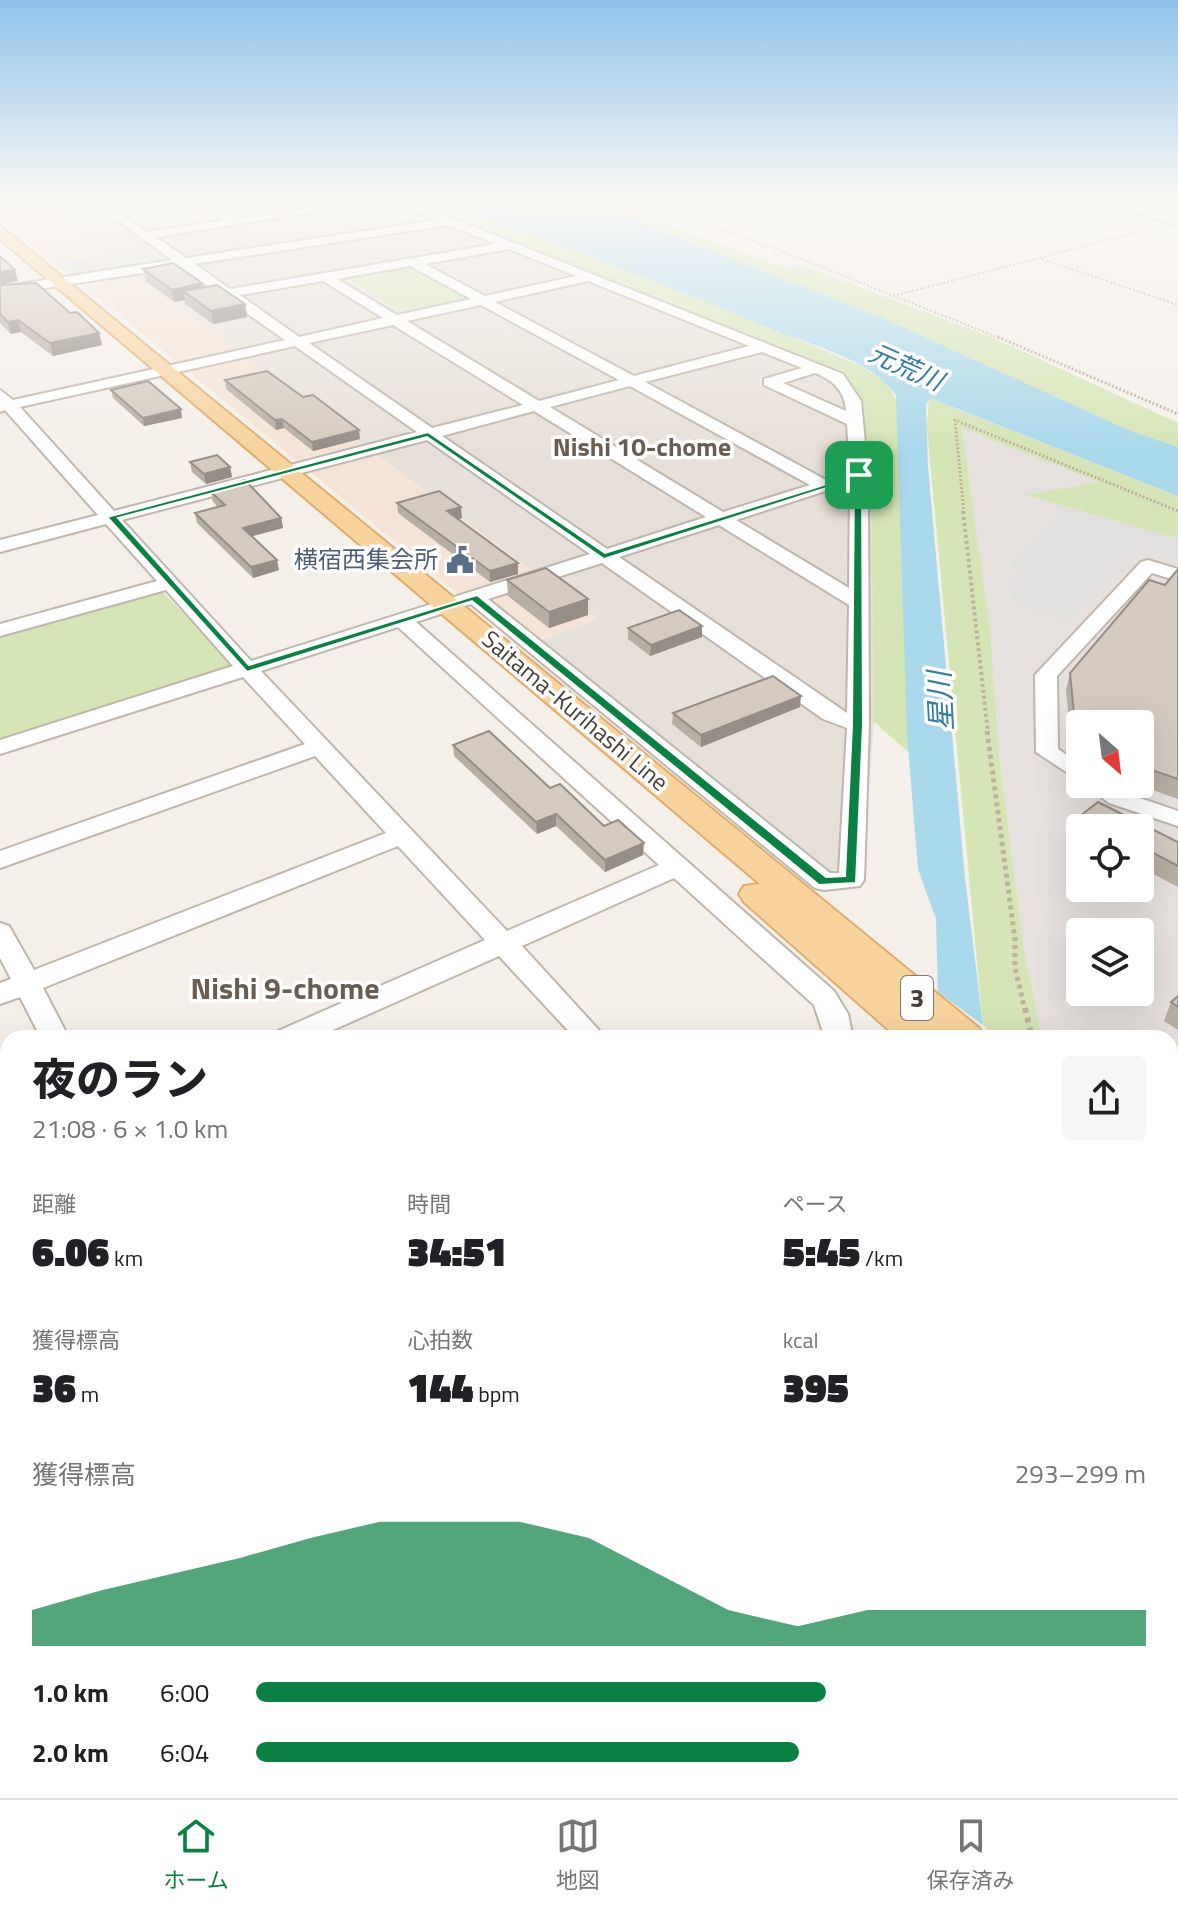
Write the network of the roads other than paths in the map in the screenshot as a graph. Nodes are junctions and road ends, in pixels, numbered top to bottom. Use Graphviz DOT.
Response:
graph roads {
  1 [pos="47,284"];
  2 [pos="54,284"];
  3 [pos="211,284"];
  4 [pos="284,284"];
  5 [pos="336,284"];
  6 [pos="452,284"];
  7 [pos="558,284"];
  8 [pos="607,284"];
  9 [pos="0,291"];
  10 [pos="225,294"];
  11 [pos="482,300"];
  12 [pos="395,320"];
  13 [pos="296,341"];
  14 [pos="763,347"];
  15 [pos="816,368"];
  16 [pos="157,372"];
  17 [pos="632,381"];
  18 [pos="3,402"];
  19 [pos="537,406"];
  20 [pos="854,421"];
  21 [pos="428,434"];
  22 [pos="280,474"];
  23 [pos="859,475"];
  24 [pos="825,486"];
  25 [pos="112,517"];
  26 [pos="721,519"];
  27 [pos="0,546"];
  28 [pos="604,556"];
  29 [pos="1178,575"];
  30 [pos="171,583"];
  31 [pos="474,597"];
  32 [pos="859,603"];
  33 [pos="425,612"];
  34 [pos="0,630"];
  35 [pos="247,669"];
  36 [pos="858,725"];
  37 [pos="322,746"];
  38 [pos="0,747"];
  39 [pos="1066,765"];
  40 [pos="1117,798"];
  41 [pos="1178,819"];
  42 [pos="404,835"];
  43 [pos="0,860"];
  44 [pos="678,866"];
  45 [pos="0,932"];
  46 [pos="504,943"];
  47 [pos="869,976"];
  48 [pos="13,989"];
  49 [pos="48,1030"];
  50 [pos="306,1030"];
  51 [pos="585,1030"];
  52 [pos="837,1030"];
  53 [pos="915,1030"];
  54 [pos="953,1030"];
  1 -- 9 [label="street"];
  2 -- 16 [label="main road, Saitama-Kurihashi Line / 3"];
  3 -- 10 [label="street"];
  4 -- 10 [label="street"];
  5 -- 12 [label="street"];
  6 -- 11 [label="street"];
  7 -- 11 [label="street"];
  8 -- 14 [label="street"];
  10 -- 13 [label="street"];
  11 -- 12 [label="street"];
  11 -- 17 [label="street"];
  12 -- 13 [label="street"];
  12 -- 19 [label="street"];
  13 -- 16 [label="street"];
  13 -- 21 [label="street"];
  14 -- 15 [label="street"];
  14 -- 17 [label="street"];
  15 -- 20 [label="street"];
  15 -- 20 [label="street"];
  16 -- 18 [label="street"];
  16 -- 22 [label="main road, Saitama-Kurihashi Line / 3"];
  17 -- 19 [label="street"];
  17 -- 24 [label="street"];
  18 -- 25 [label="street"];
  19 -- 21 [label="street"];
  19 -- 26 [label="street"];
  20 -- 23 [label="street"];
  21 -- 22 [label="street"];
  21 -- 28 [label="street"];
  22 -- 25 [label="street"];
  22 -- 33 [label="main road, Saitama-Kurihashi Line / 3"];
  23 -- 24 [label="street"];
  23 -- 32 [label="street"];
  24 -- 26 [label="street"];
  25 -- 27 [label="street"];
  25 -- 30 [label="street"];
  26 -- 28 [label="street"];
  26 -- 32 [label="street"];
  28 -- 31 [label="street"];
  28 -- 36 [label="street"];
  29 -- 39 [label="street"];
  30 -- 34 [label="street"];
  30 -- 35 [label="street"];
  31 -- 33 [label="street"];
  31 -- 36 [label="street"];
  32 -- 36 [label="street"];
  33 -- 35 [label="street"];
  33 -- 44 [label="street"];
  33 -- 47 [label="main road, Saitama-Kurihashi Line / 3"];
  35 -- 37 [label="street"];
  35 -- 38 [label="street"];
  37 -- 42 [label="street"];
  37 -- 43 [label="street"];
  40 -- 41 [label="street"];
  42 -- 46 [label="street"];
  42 -- 48 [label="street"];
  44 -- 46 [label="street"];
  44 -- 52 [label="street"];
  45 -- 48 [label="street"];
  46 -- 50 [label="street"];
  46 -- 51 [label="street"];
  47 -- 53 [label="main road, Saitama-Kurihashi Line / 3"];
  47 -- 54 [label="main road, Saitama-Kurihashi Line / 3"];
  48 -- 49 [label="street"];
}
